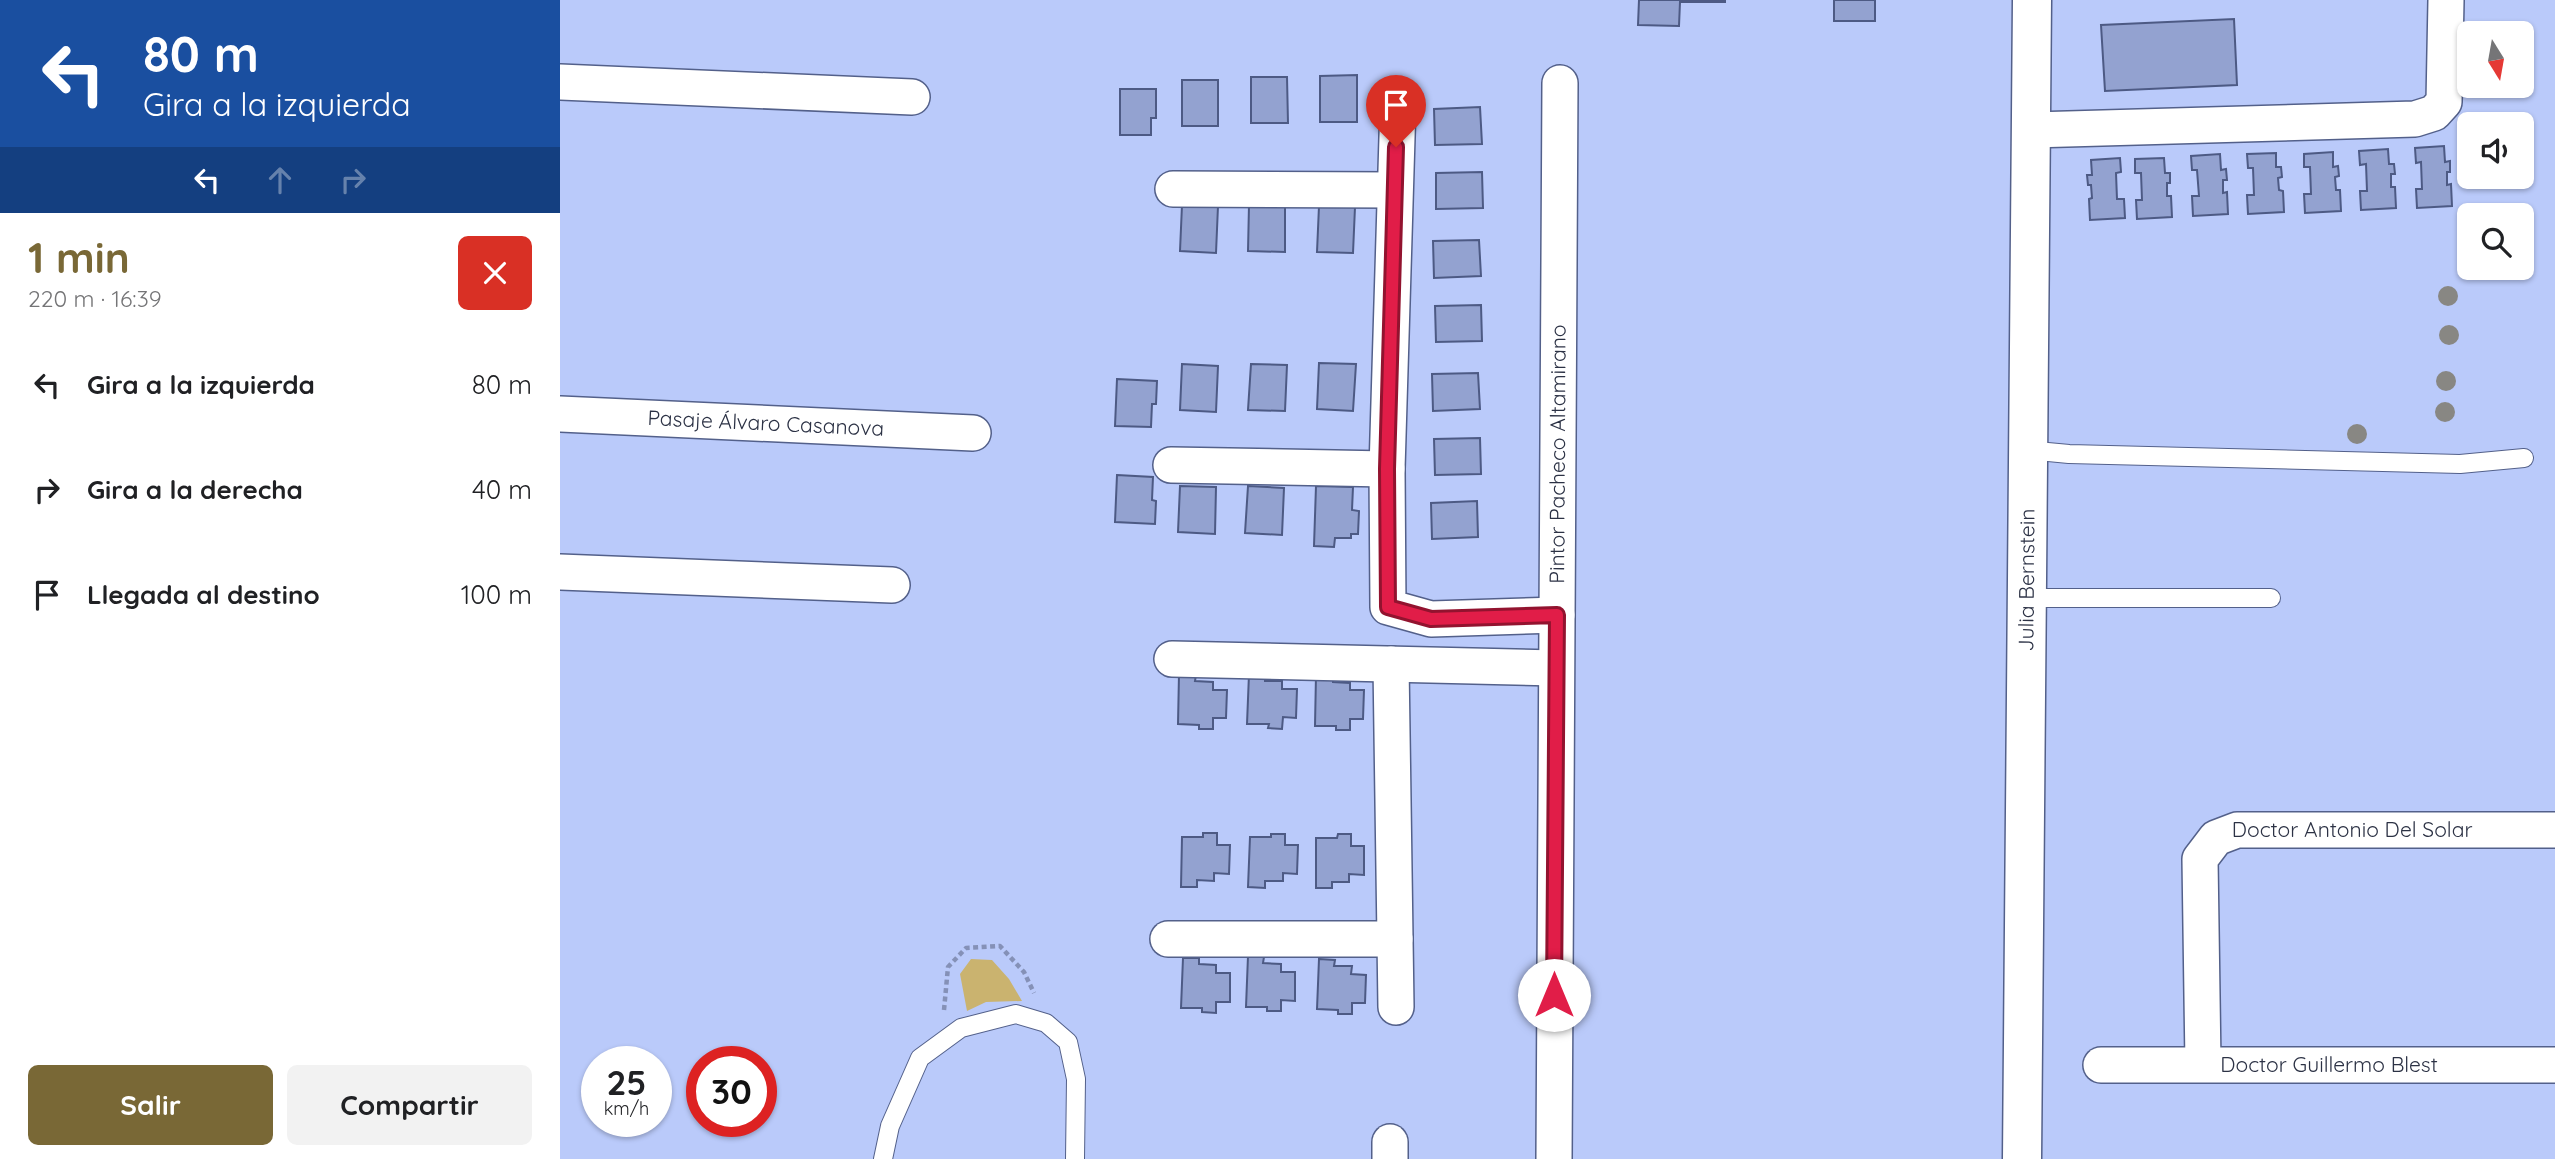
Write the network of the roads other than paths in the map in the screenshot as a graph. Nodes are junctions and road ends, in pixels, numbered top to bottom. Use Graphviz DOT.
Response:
graph roads {
  1 [pos="2032,0"];
  2 [pos="2446,0"];
  3 [pos="560,82"];
  4 [pos="1560,83"];
  5 [pos="912,97"];
  6 [pos="1398,104"];
  7 [pos="2031,130"];
  8 [pos="1173,189"];
  9 [pos="1394,190"];
  10 [pos="560,414"];
  11 [pos="973,433"];
  12 [pos="2027,450"];
  13 [pos="2524,458"];
  14 [pos="1171,465"];
  15 [pos="1387,469"];
  16 [pos="560,572"];
  17 [pos="892,585"];
  18 [pos="2025,598"];
  19 [pos="2272,598"];
  20 [pos="1557,615"];
  21 [pos="1172,659"];
  22 [pos="1391,664"];
  23 [pos="1556,668"];
  24 [pos="2555,830"];
  25 [pos="1168,939"];
  26 [pos="1395,939"];
  27 [pos="1396,1007"];
  28 [pos="2203,1064"];
  29 [pos="2101,1065"];
  30 [pos="2555,1065"];
  31 [pos="883,1159"];
  32 [pos="1075,1159"];
  33 [pos="1554,1159"];
  34 [pos="2022,1159"];
  1 -- 7 [label="street, Julia Bernstein"];
  2 -- 7 [label="street"];
  3 -- 5 [label="street"];
  4 -- 20 [label="street, Pintor Pacheco Altamirano"];
  6 -- 9 [label="street"];
  7 -- 12 [label="street, Julia Bernstein"];
  8 -- 9 [label="street"];
  9 -- 15 [label="street"];
  10 -- 11 [label="street, Pasaje Álvaro Casanova"];
  12 -- 13 [label="lane"];
  12 -- 18 [label="street, Julia Bernstein"];
  14 -- 15 [label="street"];
  15 -- 20 [label="street"];
  16 -- 17 [label="street"];
  18 -- 19 [label="lane"];
  18 -- 34 [label="street, Julia Bernstein"];
  20 -- 23 [label="street, Pintor Pacheco Altamirano"];
  21 -- 22 [label="street"];
  22 -- 23 [label="street"];
  22 -- 26 [label="street"];
  23 -- 33 [label="street, Pintor Pacheco Altamirano"];
  24 -- 28 [label="street, Doctor Antonio Del Solar"];
  25 -- 26 [label="street"];
  26 -- 27 [label="street"];
  28 -- 29 [label="street, Doctor Guillermo Blest"];
  28 -- 30 [label="street, Doctor Guillermo Blest"];
  31 -- 32 [label="lane"];
}
